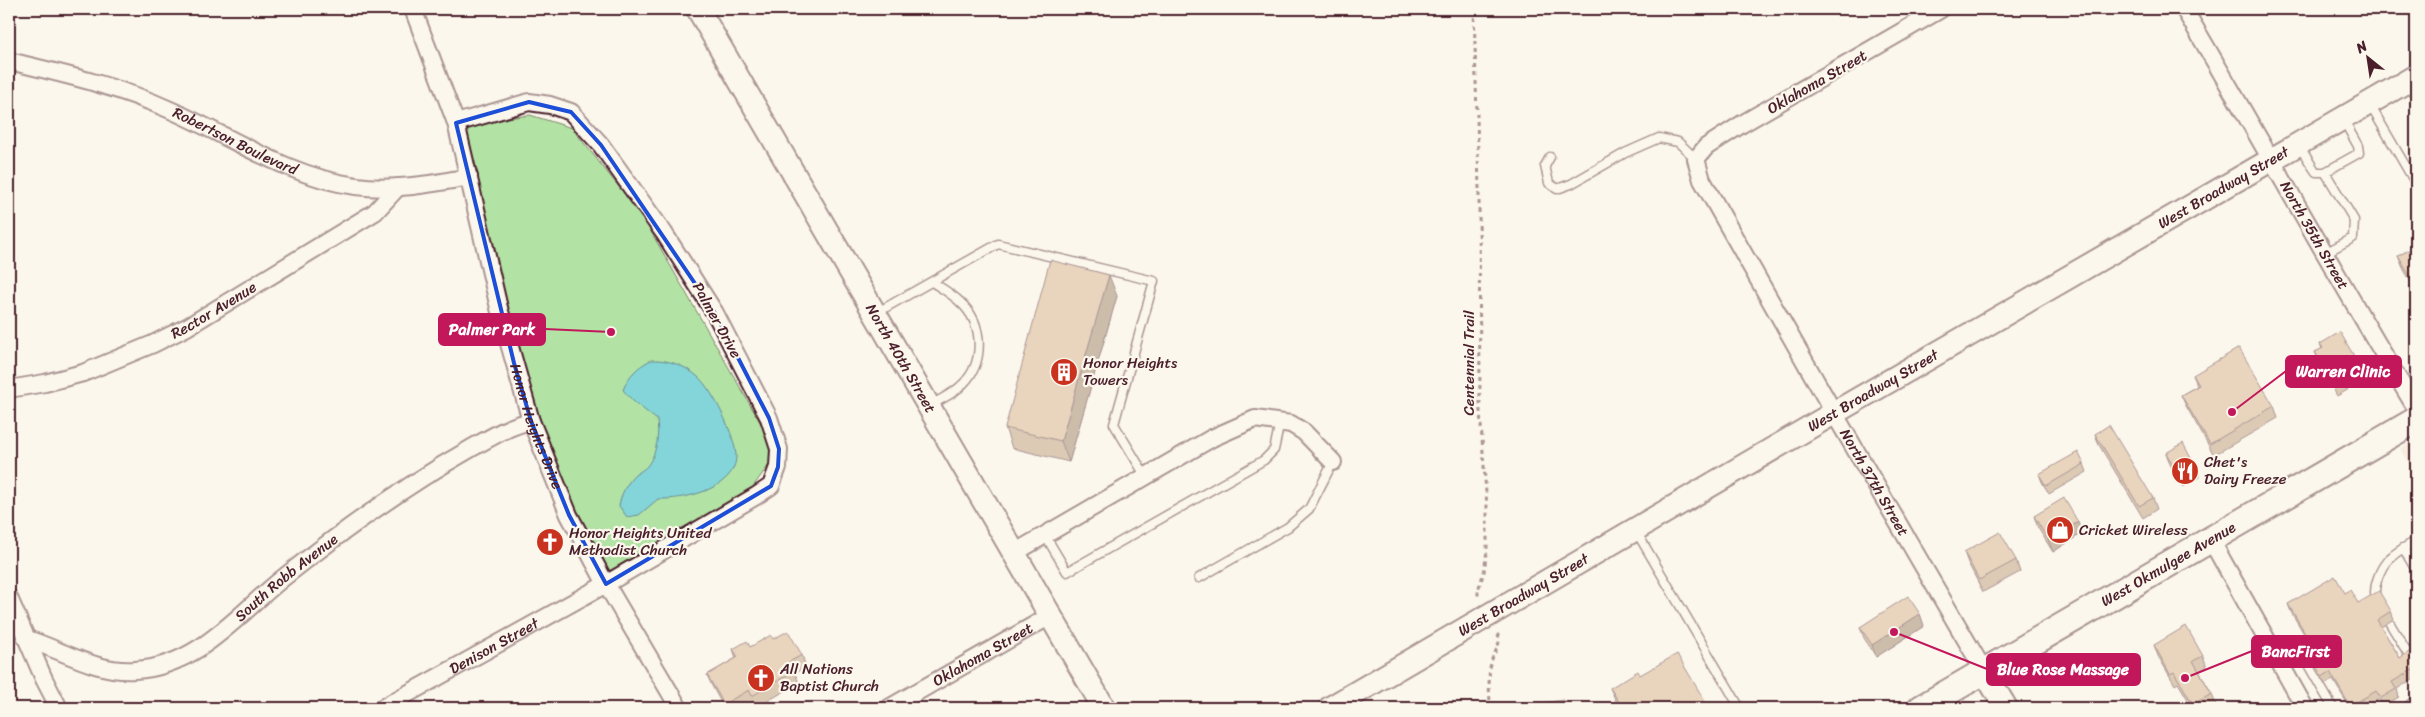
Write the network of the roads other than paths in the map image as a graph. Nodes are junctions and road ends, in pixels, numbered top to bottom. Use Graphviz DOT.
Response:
graph roads {
  1 [pos="413,9"];
  2 [pos="698,9"];
  3 [pos="1941,9"];
  4 [pos="2184,9"];
  5 [pos="9,61"];
  6 [pos="2415,79"];
  7 [pos="2369,103"];
  8 [pos="2343,118"];
  9 [pos="456,123"];
  10 [pos="2298,144"];
  11 [pos="1550,156"];
  12 [pos="2272,158"];
  13 [pos="1696,159"];
  14 [pos="2326,172"];
  15 [pos="469,177"];
  16 [pos="2416,184"];
  17 [pos="398,188"];
  18 [pos="2325,253"];
  19 [pos="932,282"];
  20 [pos="874,314"];
  21 [pos="9,389"];
  22 [pos="928,407"];
  23 [pos="2416,408"];
  24 [pos="1834,413"];
  25 [pos="2416,420"];
  26 [pos="531,421"];
  27 [pos="1280,422"];
  28 [pos="1333,462"];
  29 [pos="1146,477"];
  30 [pos="1635,530"];
  31 [pos="1045,535"];
  32 [pos="2211,540"];
  33 [pos="2416,540"];
  34 [pos="2403,548"];
  35 [pos="1014,553"];
  36 [pos="2416,570"];
  37 [pos="1198,578"];
  38 [pos="606,584"];
  39 [pos="9,598"];
  40 [pos="2377,601"];
  41 [pos="1050,616"];
  42 [pos="2389,622"];
  43 [pos="27,639"];
  44 [pos="2275,654"];
  45 [pos="2412,660"];
  46 [pos="1984,671"];
  47 [pos="2416,699"];
  48 [pos="900,706"];
  49 [pos="59,708"];
  50 [pos="382,708"];
  51 [pos="679,708"];
  52 [pos="1104,708"];
  53 [pos="1330,708"];
  54 [pos="1740,708"];
  55 [pos="1921,708"];
  56 [pos="2006,708"];
  57 [pos="2305,708"];
  58 [pos="2333,708"];
  59 [pos="2406,708"];
  1 -- 9 [label="street, Honor Heights Drive"];
  2 -- 20 [label="street, North 40th Street"];
  3 -- 13 [label="street, Oklahoma Street"];
  4 -- 12 [label="street, North 35th Street"];
  5 -- 17 [label="street, Robertson Boulevard"];
  6 -- 7 [label="street, West Broadway Street"];
  7 -- 8 [label="street, West Broadway Street"];
  7 -- 16 [label="lane"];
  8 -- 10 [label="street, West Broadway Street"];
  8 -- 14 [label="lane"];
  9 -- 15 [label="street, Honor Heights Drive"];
  9 -- 38 [label="street, Palmer Drive"];
  10 -- 12 [label="street, West Broadway Street"];
  10 -- 14 [label="lane"];
  11 -- 13 [label="lane"];
  12 -- 18 [label="street, North 35th Street"];
  12 -- 24 [label="street, West Broadway Street"];
  13 -- 24 [label="street, North 37th Street"];
  14 -- 18 [label="lane"];
  15 -- 17 [label="street, Robertson Boulevard"];
  15 -- 26 [label="street, Honor Heights Drive"];
  17 -- 21 [label="street, Rector Avenue"];
  18 -- 23 [label="street, North 35th Street"];
  19 -- 20 [label="lane"];
  19 -- 22 [label="lane"];
  19 -- 29 [label="lane"];
  20 -- 22 [label="street, North 40th Street"];
  22 -- 35 [label="street, North 40th Street"];
  24 -- 30 [label="street, West Broadway Street"];
  24 -- 46 [label="street, North 37th Street"];
  25 -- 32 [label="main road, West Okmulgee Avenue"];
  26 -- 38 [label="street, Honor Heights Drive"];
  26 -- 43 [label="street, South Robb Avenue"];
  27 -- 28 [label="street"];
  27 -- 29 [label="street"];
  27 -- 31 [label="lane"];
  28 -- 37 [label="lane"];
  29 -- 31 [label="street"];
  30 -- 53 [label="street, West Broadway Street"];
  30 -- 54 [label="lane"];
  31 -- 35 [label="street"];
  32 -- 44 [label="street"];
  32 -- 46 [label="main road, West Okmulgee Avenue"];
  33 -- 34 [label="lane"];
  34 -- 36 [label="lane"];
  34 -- 40 [label="lane"];
  35 -- 41 [label="street, North 40th Street"];
  38 -- 50 [label="street, Denison Street"];
  38 -- 51 [label="street, Honor Heights Drive"];
  39 -- 43 [label="street"];
  41 -- 48 [label="street, Oklahoma Street"];
  41 -- 52 [label="street, North 40th Street"];
  42 -- 45 [label="lane"];
  43 -- 49 [label="street"];
  44 -- 57 [label="street"];
  44 -- 58 [label="lane"];
  46 -- 55 [label="main road, West Okmulgee Avenue"];
  46 -- 56 [label="street"];
  47 -- 59 [label="lane"];
}
